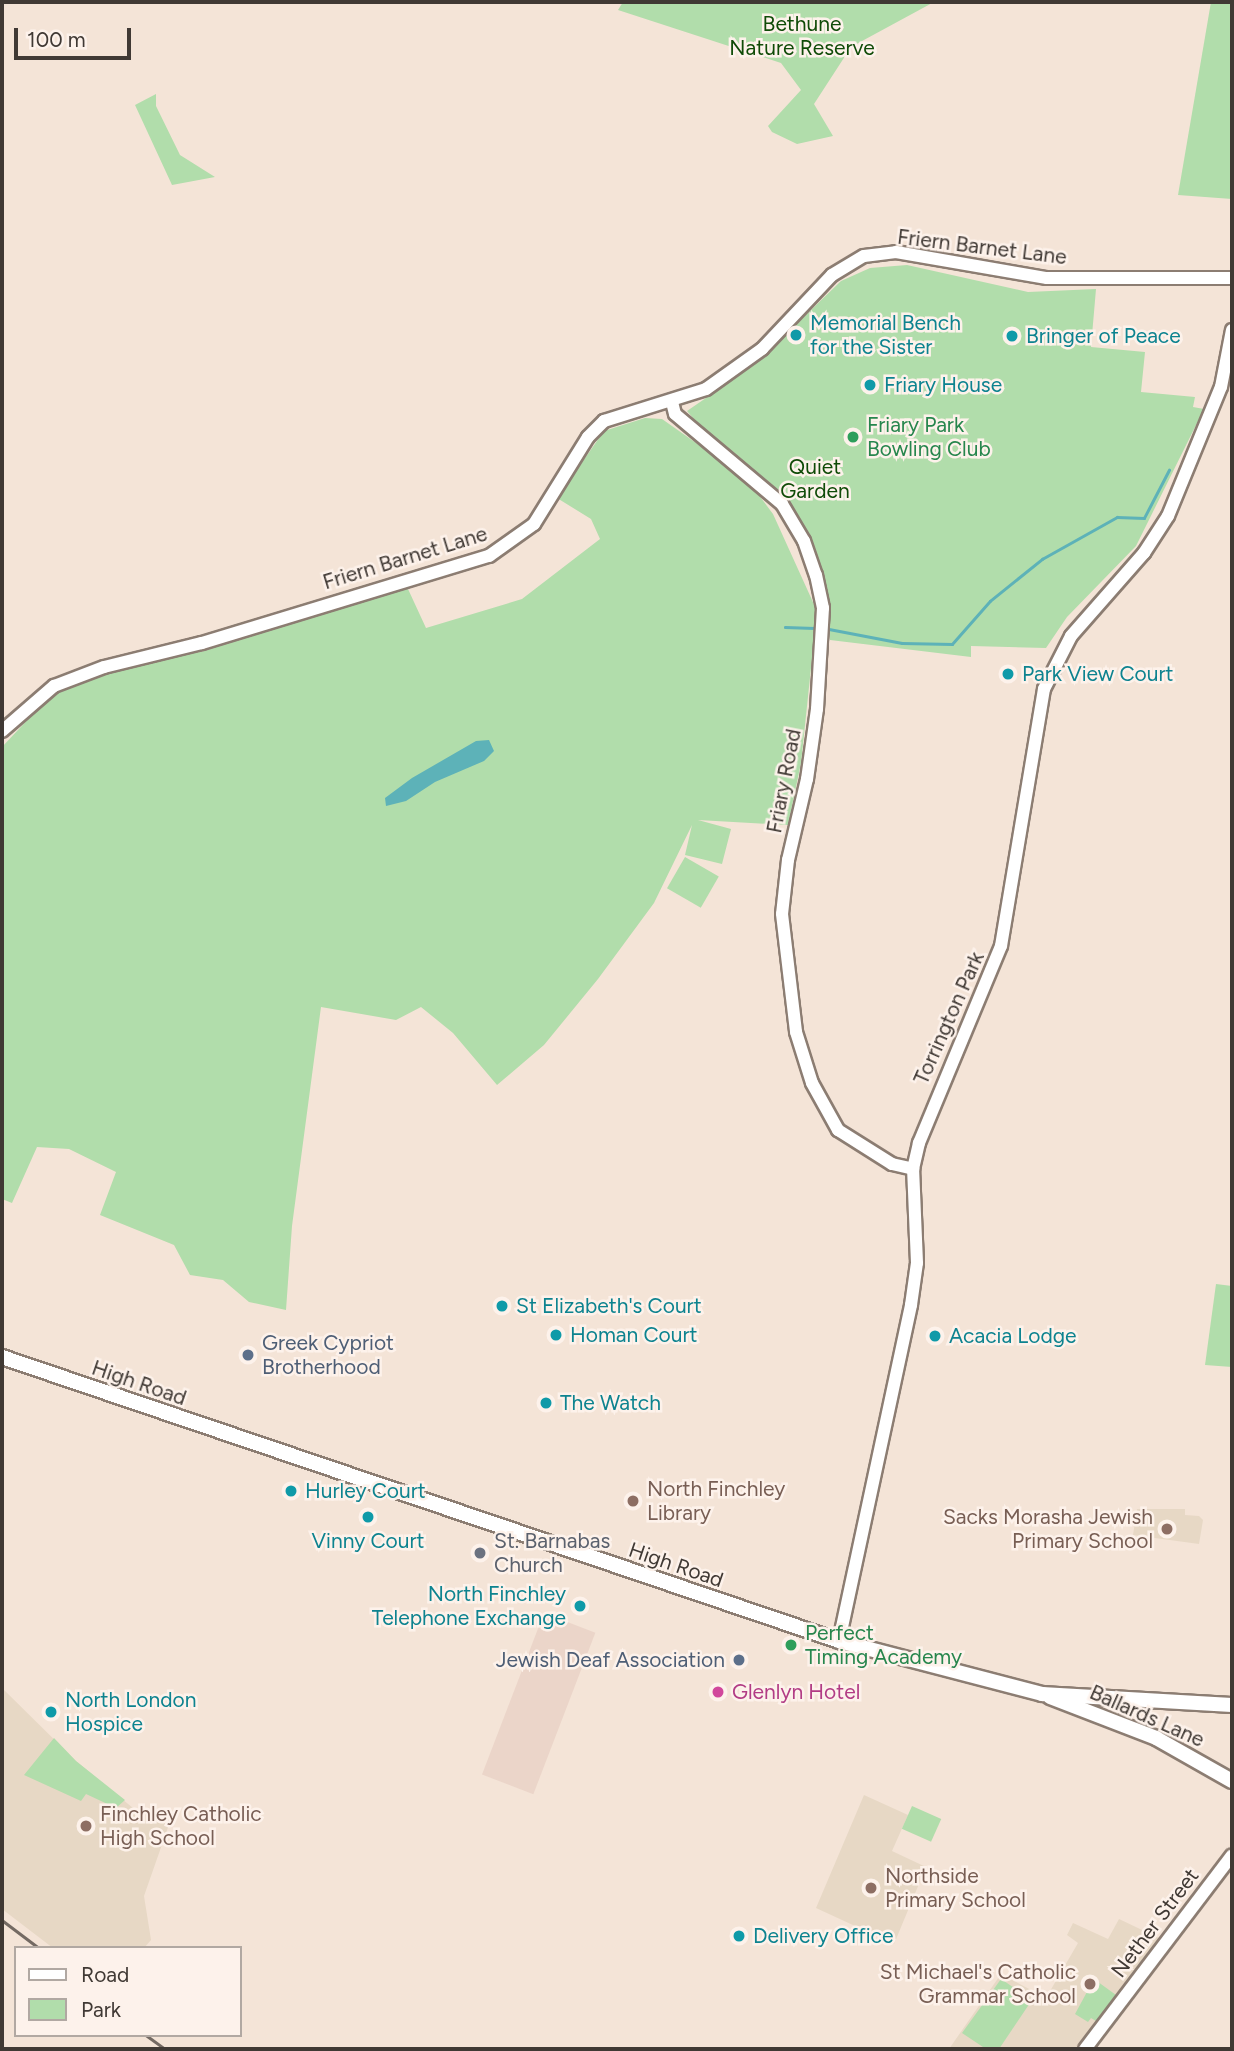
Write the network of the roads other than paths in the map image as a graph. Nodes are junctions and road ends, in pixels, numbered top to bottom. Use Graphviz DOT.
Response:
graph roads {
  1 [pos="1232,278"];
  2 [pos="1232,330"];
  3 [pos="672,402"];
  4 [pos="2,732"];
  5 [pos="914,1170"];
  6 [pos="2,1357"];
  7 [pos="839,1641"];
  8 [pos="1042,1694"];
  9 [pos="1102,1697"];
  10 [pos="1232,1705"];
  11 [pos="1102,1717"];
  12 [pos="1232,1781"];
  13 [pos="1232,1855"];
  14 [pos="1085,2049"];
  1 -- 3 [label="street, Friern Barnet Lane"];
  2 -- 5 [label="street, Torrington Park"];
  3 -- 4 [label="street, Friern Barnet Lane"];
  3 -- 5 [label="street, Friary Road"];
  5 -- 7 [label="street, Torrington Park"];
  6 -- 7 [label="main road, High Road"];
  7 -- 8 [label="main road, High Road"];
  8 -- 9 [label="main road, High Road"];
  8 -- 11 [label="main road, Ballards Lane"];
  9 -- 10 [label="main road, High Road"];
  9 -- 11 [label="main road"];
  11 -- 12 [label="main road, Ballards Lane"];
  13 -- 14 [label="street, Nether Street"];
}
